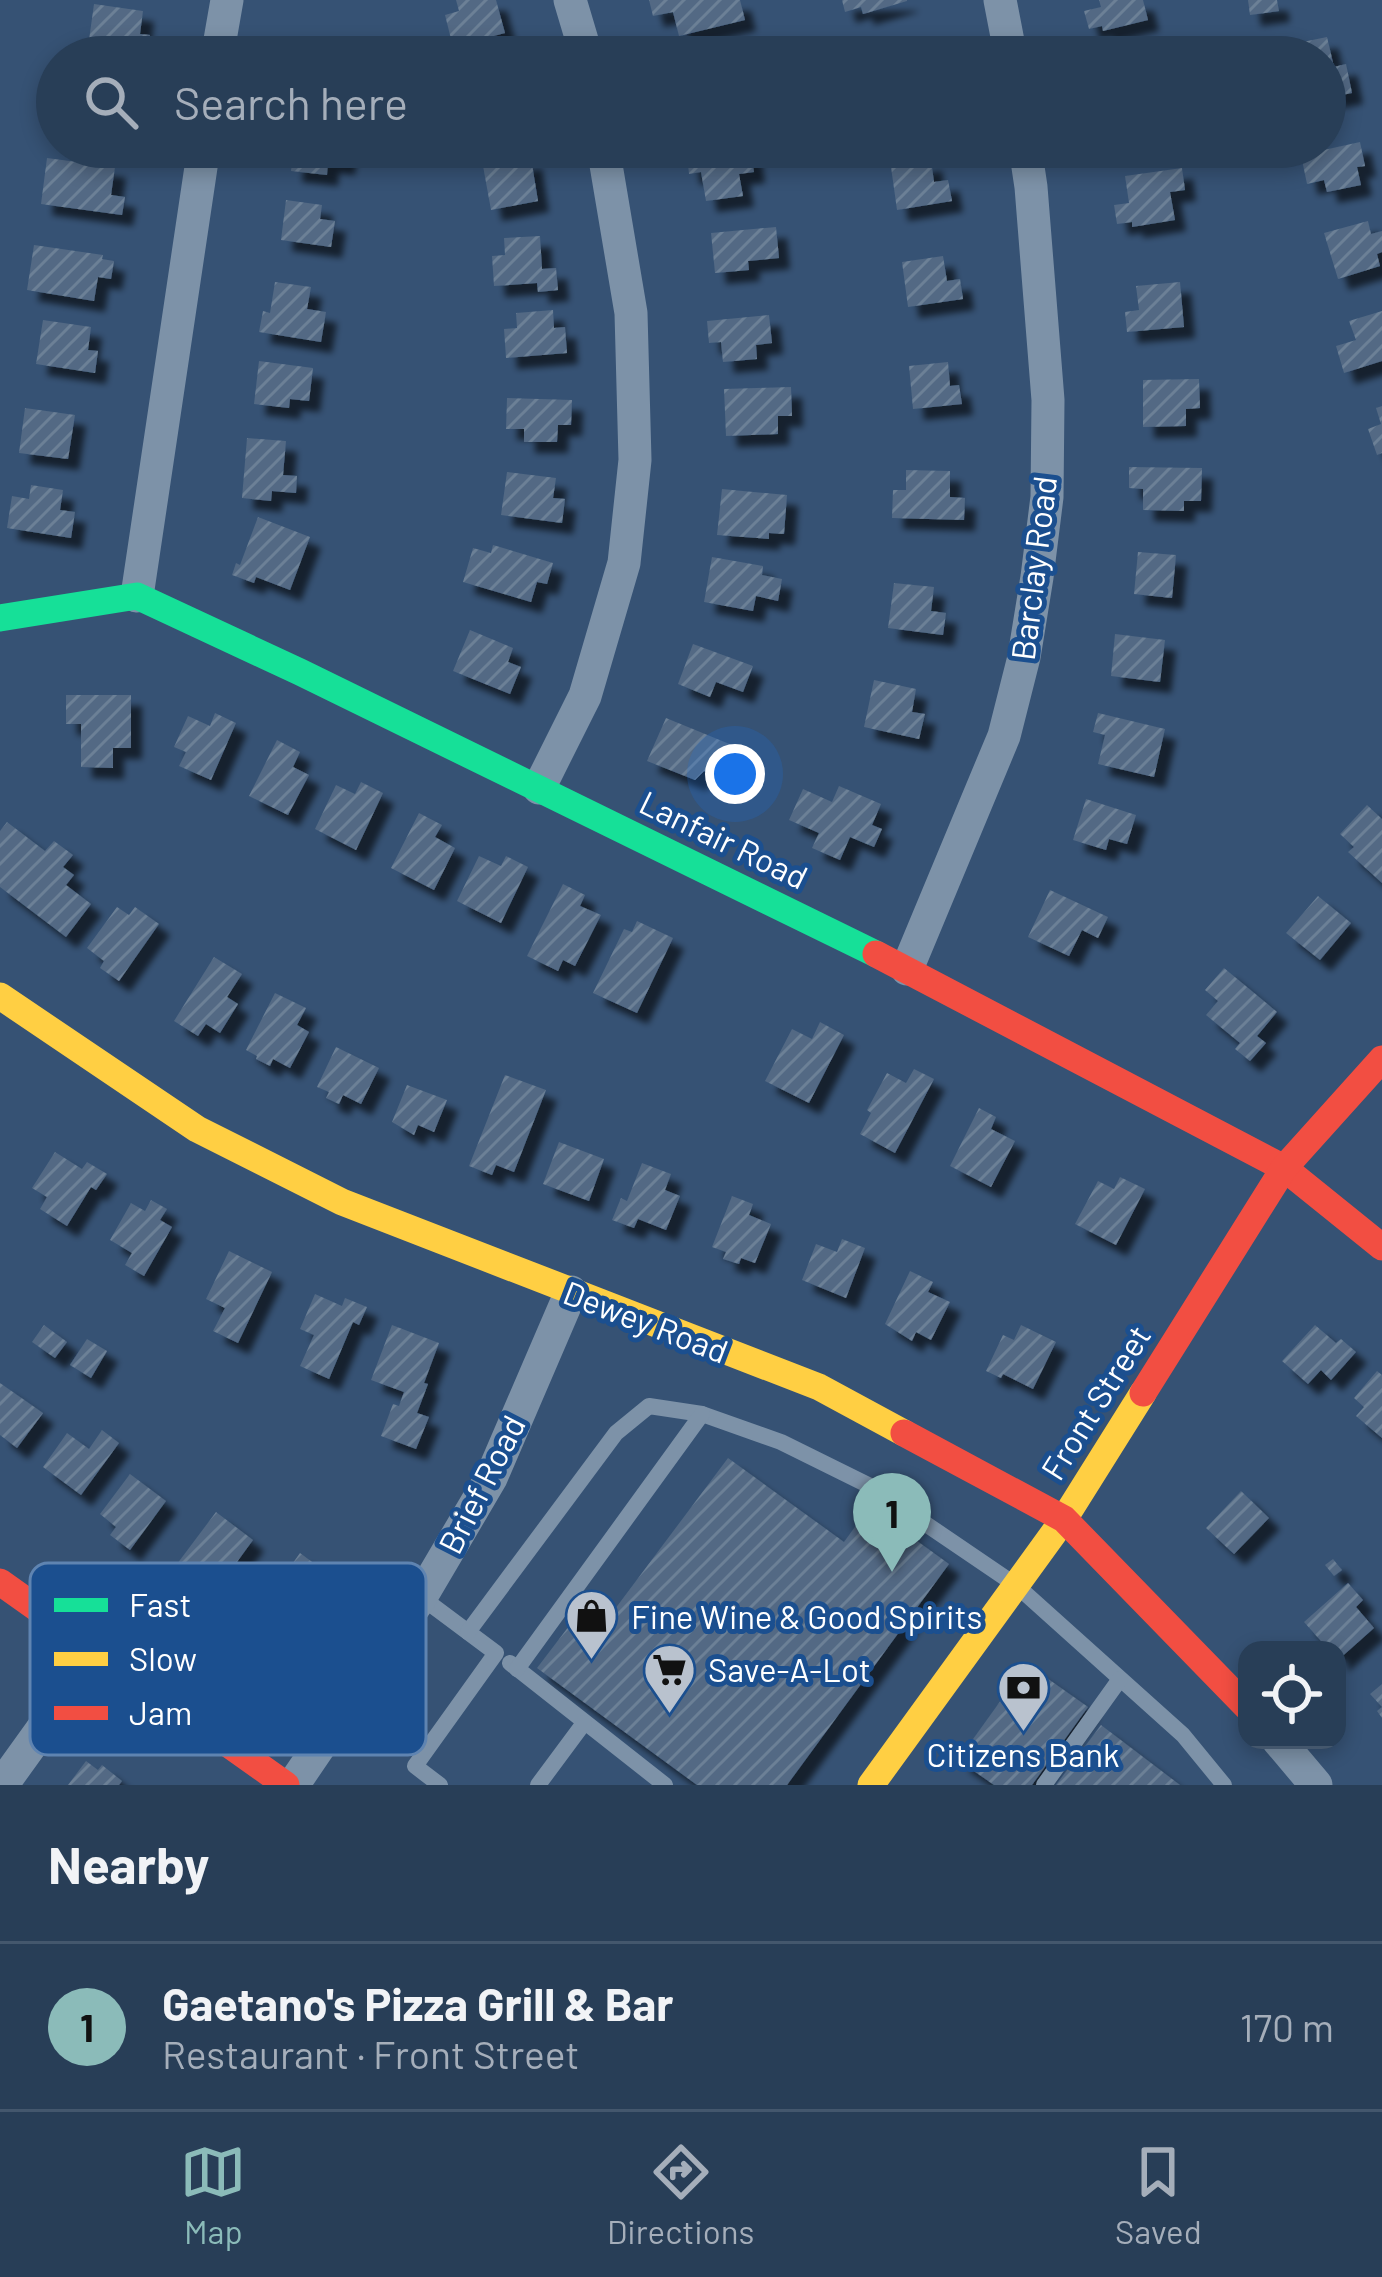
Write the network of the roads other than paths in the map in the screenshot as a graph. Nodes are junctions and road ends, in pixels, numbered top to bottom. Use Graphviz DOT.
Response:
graph roads {
  1 [pos="227,0"];
  2 [pos="570,0"];
  3 [pos="1000,0"];
  4 [pos="221,36"];
  5 [pos="581,36"];
  6 [pos="1007,36"];
  7 [pos="201,168"];
  8 [pos="607,168"];
  9 [pos="1028,168"];
  10 [pos="137,596"];
  11 [pos="0,618"];
  12 [pos="539,788"];
  13 [pos="907,969"];
  14 [pos="0,996"];
  15 [pos="1382,1059"];
  16 [pos="1284,1168"];
  17 [pos="1382,1247"];
  18 [pos="571,1292"];
  19 [pos="702,1414"];
  20 [pos="1064,1519"];
  21 [pos="0,1582"];
  22 [pos="1017,1586"];
  23 [pos="426,1588"];
  24 [pos="426,1601"];
  25 [pos="30,1604"];
  26 [pos="468,1632"];
  27 [pos="496,1653"];
  28 [pos="517,1669"];
  29 [pos="1120,1679"];
  30 [pos="1238,1698"];
  31 [pos="584,1724"];
  32 [pos="30,1746"];
  33 [pos="1286,1749"];
  34 [pos="426,1751"];
  35 [pos="245,1755"];
  36 [pos="310,1755"];
  37 [pos="423,1755"];
  38 [pos="653,1782"];
  39 [pos="2,1785"];
  40 [pos="289,1785"];
  41 [pos="440,1785"];
  42 [pos="538,1785"];
  43 [pos="871,1785"];
  44 [pos="1044,1785"];
  45 [pos="1224,1785"];
  46 [pos="1316,1785"];
  1 -- 4 [label="street"];
  2 -- 5 [label="street"];
  3 -- 6 [label="street"];
  7 -- 10 [label="street"];
  8 -- 12 [label="street"];
  9 -- 13 [label="street, Barclay Road"];
  10 -- 11 [label="main road"];
  10 -- 12 [label="main road, Lanfair Road"];
  12 -- 13 [label="main road, Lanfair Road"];
  13 -- 16 [label="main road, Lanfair Road"];
  14 -- 18 [label="main road, Dewey Road"];
  15 -- 16 [label="main road, Front Street"];
  16 -- 17 [label="main road, Lanfair Road"];
  16 -- 20 [label="main road, Front Street"];
  18 -- 20 [label="main road, Dewey Road"];
  18 -- 23 [label="street, Brief Road"];
  19 -- 22 [label="lane"];
  19 -- 26 [label="lane"];
  19 -- 28 [label="lane"];
  20 -- 22 [label="main road, Front Street"];
  20 -- 30 [label="main road, Dewey Road"];
  21 -- 25 [label="main road"];
  22 -- 29 [label="lane"];
  22 -- 43 [label="main road, Front Street"];
  24 -- 26 [label="lane"];
  26 -- 27 [label="lane"];
  27 -- 28 [label="lane"];
  27 -- 34 [label="lane"];
  28 -- 31 [label="lane"];
  29 -- 44 [label="lane"];
  29 -- 45 [label="lane"];
  31 -- 38 [label="lane"];
  31 -- 42 [label="lane"];
  32 -- 39 [label="street"];
  33 -- 46 [label="street"];
  35 -- 40 [label="main road"];
  36 -- 40 [label="street, Brief Road"];
  37 -- 41 [label="lane"];
}
